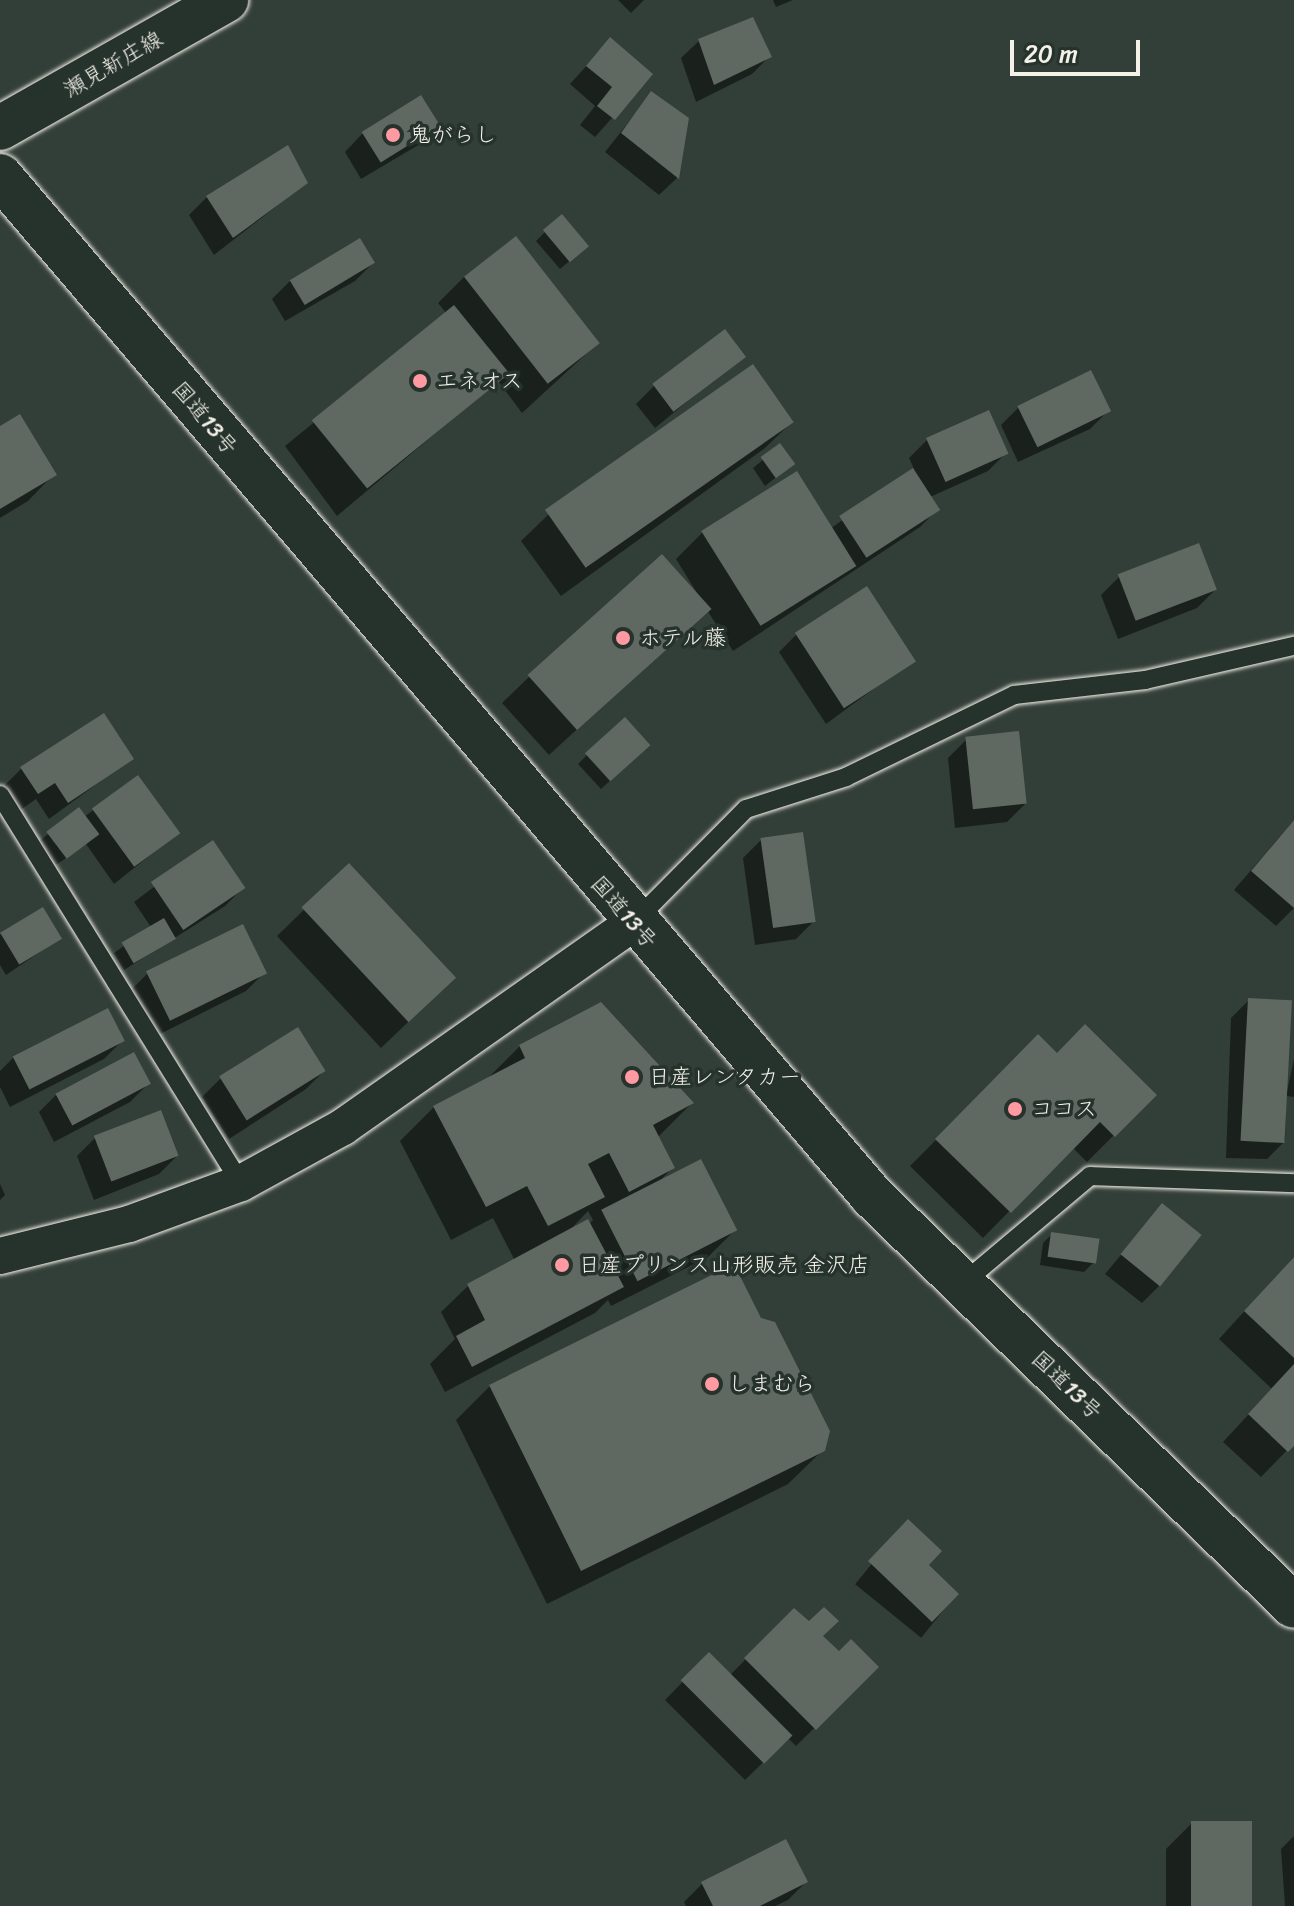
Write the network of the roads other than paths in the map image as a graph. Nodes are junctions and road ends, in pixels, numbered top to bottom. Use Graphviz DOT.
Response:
graph roads {
  1 [pos="226,0"];
  2 [pos="0,128"];
  3 [pos="0,176"];
  4 [pos="1294,646"];
  5 [pos="0,795"];
  6 [pos="633,923"];
  7 [pos="241,1183"];
  8 [pos="1294,1183"];
  9 [pos="0,1256"];
  10 [pos="963,1283"];
  11 [pos="1294,1606"];
  1 -- 2 [label="main road, 瀬見新庄線"];
  3 -- 6 [label="main road, 国道13号"];
  4 -- 6 [label="lane"];
  5 -- 7 [label="lane"];
  6 -- 7 [label="street"];
  6 -- 10 [label="main road, 国道13号"];
  7 -- 9 [label="street"];
  8 -- 10 [label="lane"];
  10 -- 11 [label="main road, 国道13号"];
}
